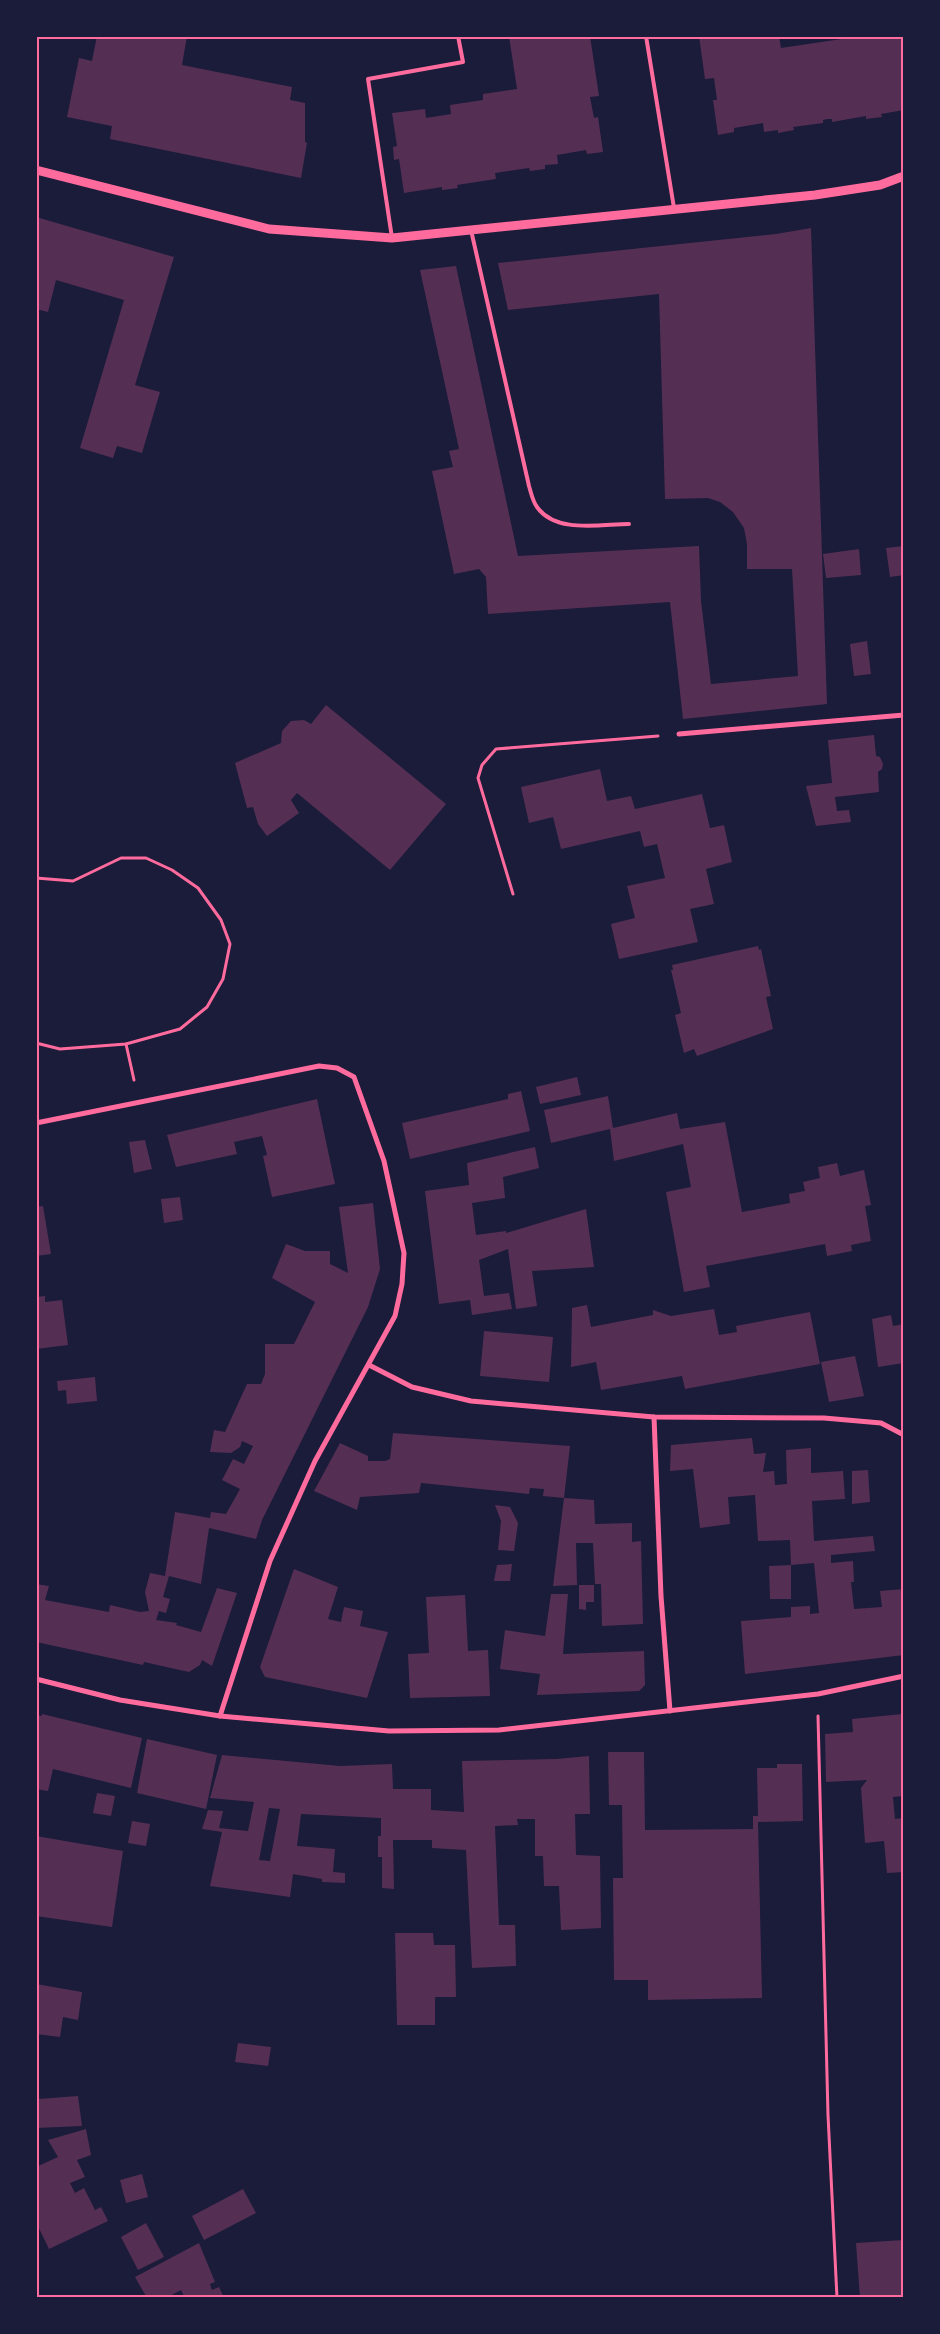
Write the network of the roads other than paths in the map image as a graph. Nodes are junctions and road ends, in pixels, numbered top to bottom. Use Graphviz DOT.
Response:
graph roads {
  1 [pos="458,36"];
  2 [pos="646,36"];
  3 [pos="36,170"];
  4 [pos="904,176"];
  5 [pos="674,208"];
  6 [pos="470,229"];
  7 [pos="392,238"];
  8 [pos="629,524"];
  9 [pos="904,715"];
  10 [pos="679,734"];
  11 [pos="36,1123"];
  12 [pos="370,1365"];
  13 [pos="654,1417"];
  14 [pos="904,1435"];
  15 [pos="904,1676"];
  16 [pos="36,1679"];
  17 [pos="670,1710"];
  18 [pos="220,1716"];
  1 -- 7 [label="lane"];
  2 -- 5 [label="lane"];
  3 -- 7 [label="street"];
  4 -- 5 [label="street"];
  5 -- 6 [label="street"];
  6 -- 7 [label="street"];
  6 -- 8 [label="lane"];
  9 -- 10 [label="street"];
  11 -- 12 [label="street"];
  12 -- 13 [label="street"];
  12 -- 18 [label="street"];
  13 -- 14 [label="street"];
  13 -- 17 [label="street"];
  15 -- 17 [label="street"];
  16 -- 18 [label="street"];
  17 -- 18 [label="street"];
}
